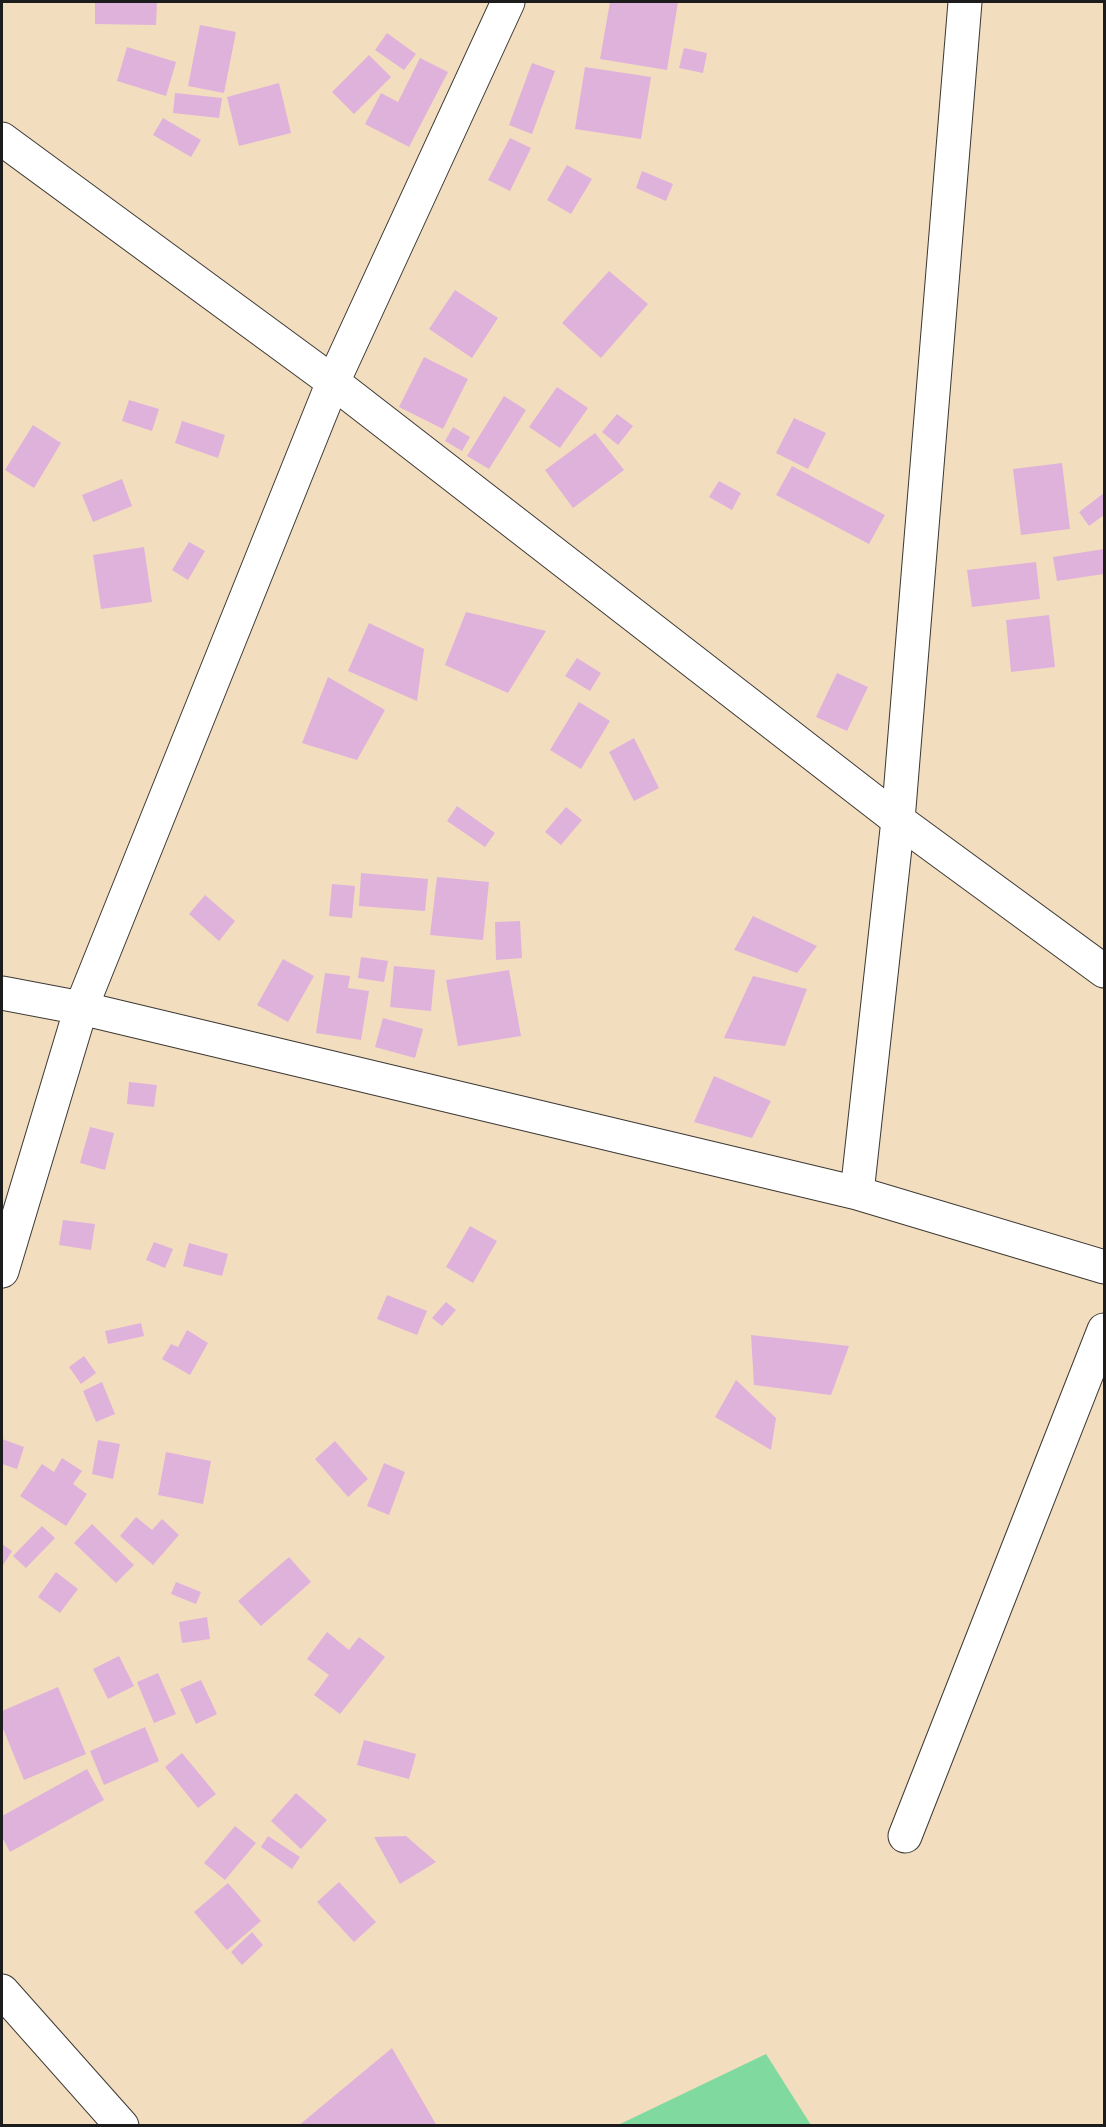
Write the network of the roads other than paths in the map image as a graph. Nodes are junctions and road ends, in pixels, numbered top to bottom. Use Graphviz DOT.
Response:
graph roads {
  1 [pos="508,2"];
  2 [pos="965,2"];
  3 [pos="2,140"];
  4 [pos="333,382"];
  5 [pos="898,820"];
  6 [pos="1104,971"];
  7 [pos="2,993"];
  8 [pos="81,1008"];
  9 [pos="857,1193"];
  10 [pos="1104,1267"];
  11 [pos="2,1271"];
  12 [pos="1104,1330"];
  13 [pos="905,1836"];
  14 [pos="2,1991"];
  15 [pos="122,2126"];
  1 -- 4 [label="street"];
  2 -- 5 [label="street"];
  3 -- 4 [label="street"];
  4 -- 5 [label="street"];
  4 -- 8 [label="street"];
  5 -- 6 [label="street"];
  5 -- 9 [label="street"];
  7 -- 8 [label="street"];
  8 -- 9 [label="street"];
  8 -- 11 [label="street"];
  9 -- 10 [label="street"];
  12 -- 13 [label="street"];
  14 -- 15 [label="street"];
}
